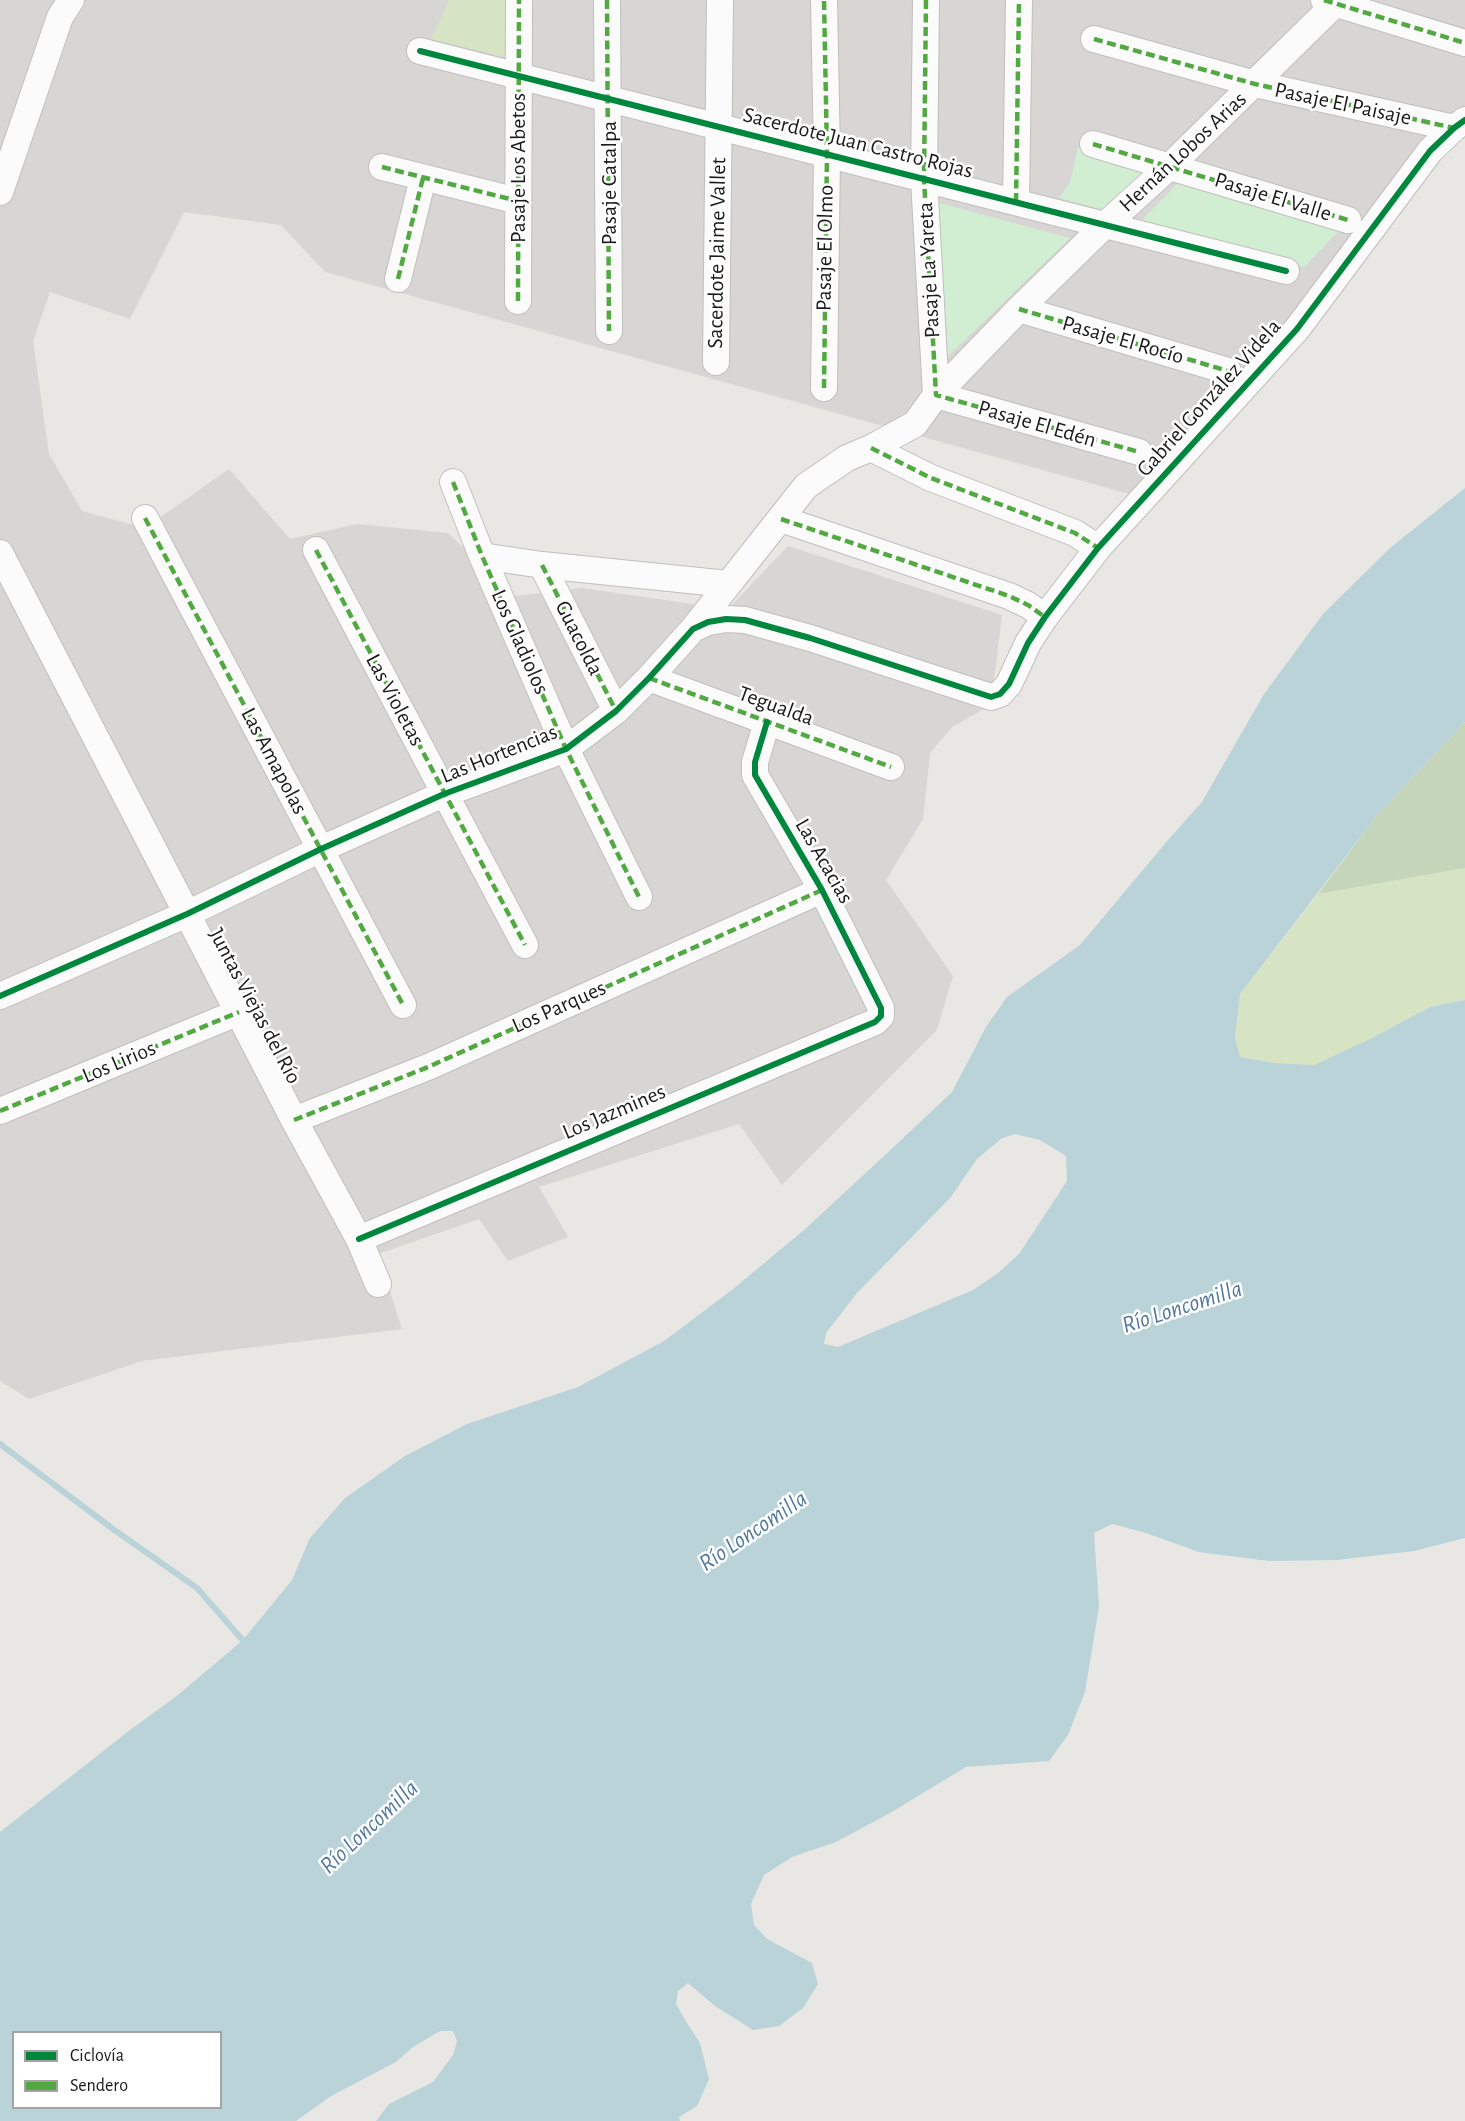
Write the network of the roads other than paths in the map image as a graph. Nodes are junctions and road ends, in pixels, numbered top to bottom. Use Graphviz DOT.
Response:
graph roads {
  1 [pos="71,0"];
  2 [pos="519,0"];
  3 [pos="607,0"];
  4 [pos="720,0"];
  5 [pos="824,0"];
  6 [pos="926,0"];
  7 [pos="1019,0"];
  8 [pos="1333,1"];
  9 [pos="1094,39"];
  10 [pos="1465,43"];
  11 [pos="420,51"];
  12 [pos="518,76"];
  13 [pos="1255,84"];
  14 [pos="609,99"];
  15 [pos="1459,124"];
  16 [pos="718,126"];
  17 [pos="1093,144"];
  18 [pos="827,154"];
  19 [pos="1170,166"];
  20 [pos="382,167"];
  21 [pos="423,178"];
  22 [pos="924,179"];
  23 [pos="0,192"];
  24 [pos="518,201"];
  25 [pos="1016,202"];
  26 [pos="1348,220"];
  27 [pos="1105,225"];
  28 [pos="1287,271"];
  29 [pos="398,279"];
  30 [pos="518,301"];
  31 [pos="1019,309"];
  32 [pos="609,330"];
  33 [pos="716,362"];
  34 [pos="1228,371"];
  35 [pos="824,388"];
  36 [pos="932,401"];
  37 [pos="871,448"];
  38 [pos="1139,452"];
  39 [pos="453,482"];
  40 [pos="145,518"];
  41 [pos="781,519"];
  42 [pos="1098,548"];
  43 [pos="316,550"];
  44 [pos="0,553"];
  45 [pos="482,556"];
  46 [pos="542,565"];
  47 [pos="728,584"];
  48 [pos="1045,617"];
  49 [pos="693,629"];
  50 [pos="649,678"];
  51 [pos="616,711"];
  52 [pos="767,722"];
  53 [pos="566,749"];
  54 [pos="891,767"];
  55 [pos="444,794"];
  56 [pos="321,849"];
  57 [pos="822,890"];
  58 [pos="639,897"];
  59 [pos="187,914"];
  60 [pos="525,945"];
  61 [pos="5,995"];
  62 [pos="403,1005"];
  63 [pos="239,1012"];
  64 [pos="881,1016"];
  65 [pos="0,1111"];
  66 [pos="294,1120"];
  67 [pos="359,1239"];
  68 [pos="378,1284"];
  1 -- 23 [label="street"];
  2 -- 12 [label="street, Pasaje Los Abetos"];
  3 -- 14 [label="street, Pasaje Catalpa"];
  4 -- 16 [label="street, Sacerdote Jaime Vallet"];
  5 -- 18 [label="street, Pasaje El Olmo"];
  6 -- 22 [label="street, Pasaje La Yareta"];
  7 -- 25 [label="street"];
  8 -- 10 [label="street"];
  8 -- 13 [label="street, Hernán Lobos Arias"];
  9 -- 13 [label="street, Pasaje El Paisaje"];
  11 -- 12 [label="street, Sacerdote Juan Castro Rojas"];
  12 -- 14 [label="street, Sacerdote Juan Castro Rojas"];
  12 -- 24 [label="street, Pasaje Los Abetos"];
  13 -- 15 [label="street, Pasaje El Paisaje"];
  13 -- 19 [label="street, Hernán Lobos Arias"];
  14 -- 16 [label="street, Sacerdote Juan Castro Rojas"];
  14 -- 32 [label="street, Pasaje Catalpa"];
  15 -- 42 [label="street, Gabriel González Videla"];
  16 -- 18 [label="street, Sacerdote Juan Castro Rojas"];
  16 -- 33 [label="street, Sacerdote Jaime Vallet"];
  17 -- 19 [label="street, Pasaje El Valle"];
  18 -- 22 [label="street, Sacerdote Juan Castro Rojas"];
  18 -- 35 [label="street, Pasaje El Olmo"];
  19 -- 26 [label="street, Pasaje El Valle"];
  19 -- 27 [label="street, Hernán Lobos Arias"];
  20 -- 21 [label="street"];
  21 -- 24 [label="street"];
  21 -- 29 [label="street"];
  22 -- 25 [label="street, Sacerdote Juan Castro Rojas"];
  22 -- 36 [label="street, Pasaje La Yareta"];
  24 -- 30 [label="street, Pasaje Los Abetos"];
  25 -- 27 [label="street, Sacerdote Juan Castro Rojas"];
  27 -- 28 [label="street, Sacerdote Juan Castro Rojas"];
  27 -- 31 [label="street, Hernán Lobos Arias"];
  31 -- 34 [label="street, Pasaje El Rocío"];
  31 -- 36 [label="street, Hernán Lobos Arias"];
  36 -- 37 [label="street, Hernán Lobos Arias"];
  36 -- 38 [label="street, Pasaje El Edén"];
  37 -- 41 [label="street, Hernán Lobos Arias"];
  37 -- 42 [label="street"];
  39 -- 45 [label="street, Los Gladiolos"];
  40 -- 56 [label="street, Las Amapolas"];
  41 -- 47 [label="street, Las Hortencias"];
  41 -- 48 [label="street"];
  42 -- 48 [label="street, Gabriel González Videla"];
  43 -- 55 [label="street, Las Violetas"];
  44 -- 59 [label="street, Juntas Viejas del Río"];
  45 -- 46 [label="street"];
  45 -- 53 [label="street, Los Gladiolos"];
  46 -- 47 [label="street"];
  46 -- 51 [label="street, Guacolda"];
  47 -- 49 [label="street, Las Hortencias"];
  48 -- 49 [label="street, Gabriel González Videla"];
  49 -- 50 [label="street, Las Hortencias"];
  50 -- 51 [label="street, Las Hortencias"];
  50 -- 52 [label="street, Tegualda"];
  51 -- 53 [label="street, Las Hortencias"];
  52 -- 54 [label="street, Tegualda"];
  52 -- 57 [label="street, Las Acacias"];
  53 -- 55 [label="street, Las Hortencias"];
  53 -- 58 [label="street, Los Gladiolos"];
  55 -- 56 [label="street, Las Hortencias"];
  55 -- 60 [label="street, Las Violetas"];
  56 -- 59 [label="street, Las Hortencias"];
  56 -- 62 [label="street, Las Amapolas"];
  57 -- 64 [label="street, Las Acacias"];
  57 -- 66 [label="street, Los Parques"];
  59 -- 61 [label="street, Las Hortencias"];
  59 -- 63 [label="street, Juntas Viejas del Río"];
  63 -- 65 [label="street, Los Lirios"];
  63 -- 66 [label="street, Juntas Viejas del Río"];
  64 -- 67 [label="street, Los Jazmines"];
  66 -- 67 [label="street, Juntas Viejas del Río"];
  67 -- 68 [label="street, Juntas Viejas del Río"];
}
